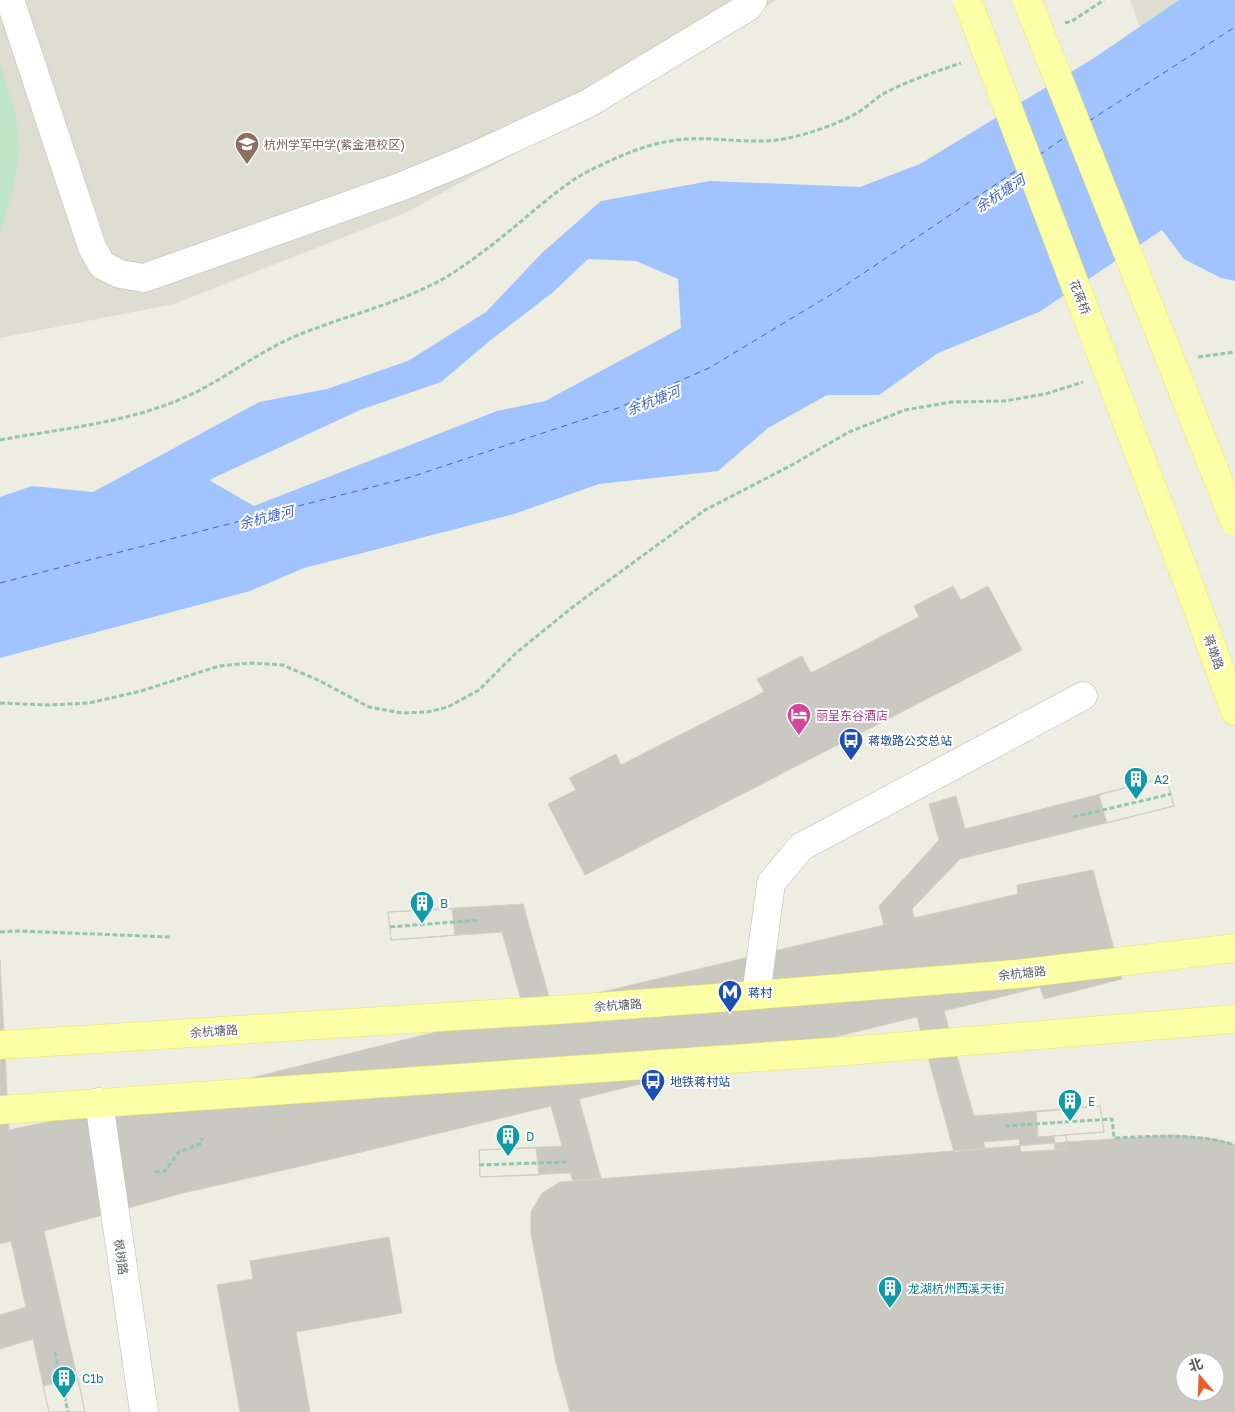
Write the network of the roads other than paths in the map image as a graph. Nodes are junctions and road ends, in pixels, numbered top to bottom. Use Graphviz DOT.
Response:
graph roads {
  1 [pos="10,0"];
  2 [pos="753,0"];
  3 [pos="967,0"];
  4 [pos="1027,0"];
  5 [pos="1235,522"];
  6 [pos="1192,593"];
  7 [pos="1083,696"];
  8 [pos="1235,711"];
  9 [pos="1235,948"];
  10 [pos="756,995"];
  11 [pos="1235,1019"];
  12 [pos="0,1045"];
  13 [pos="99,1102"];
  14 [pos="0,1110"];
  15 [pos="144,1412"];
  1 -- 2 [label="street"];
  3 -- 6 [label="main road, 花蒋桥, bridge"];
  4 -- 5 [label="main road, bridge"];
  6 -- 8 [label="main road, 蒋墩路"];
  7 -- 10 [label="street"];
  9 -- 10 [label="main road, 余杭塘路"];
  10 -- 12 [label="main road, 余杭塘路"];
  11 -- 13 [label="main road"];
  13 -- 14 [label="main road"];
  13 -- 15 [label="street, 枫树路"];
}
